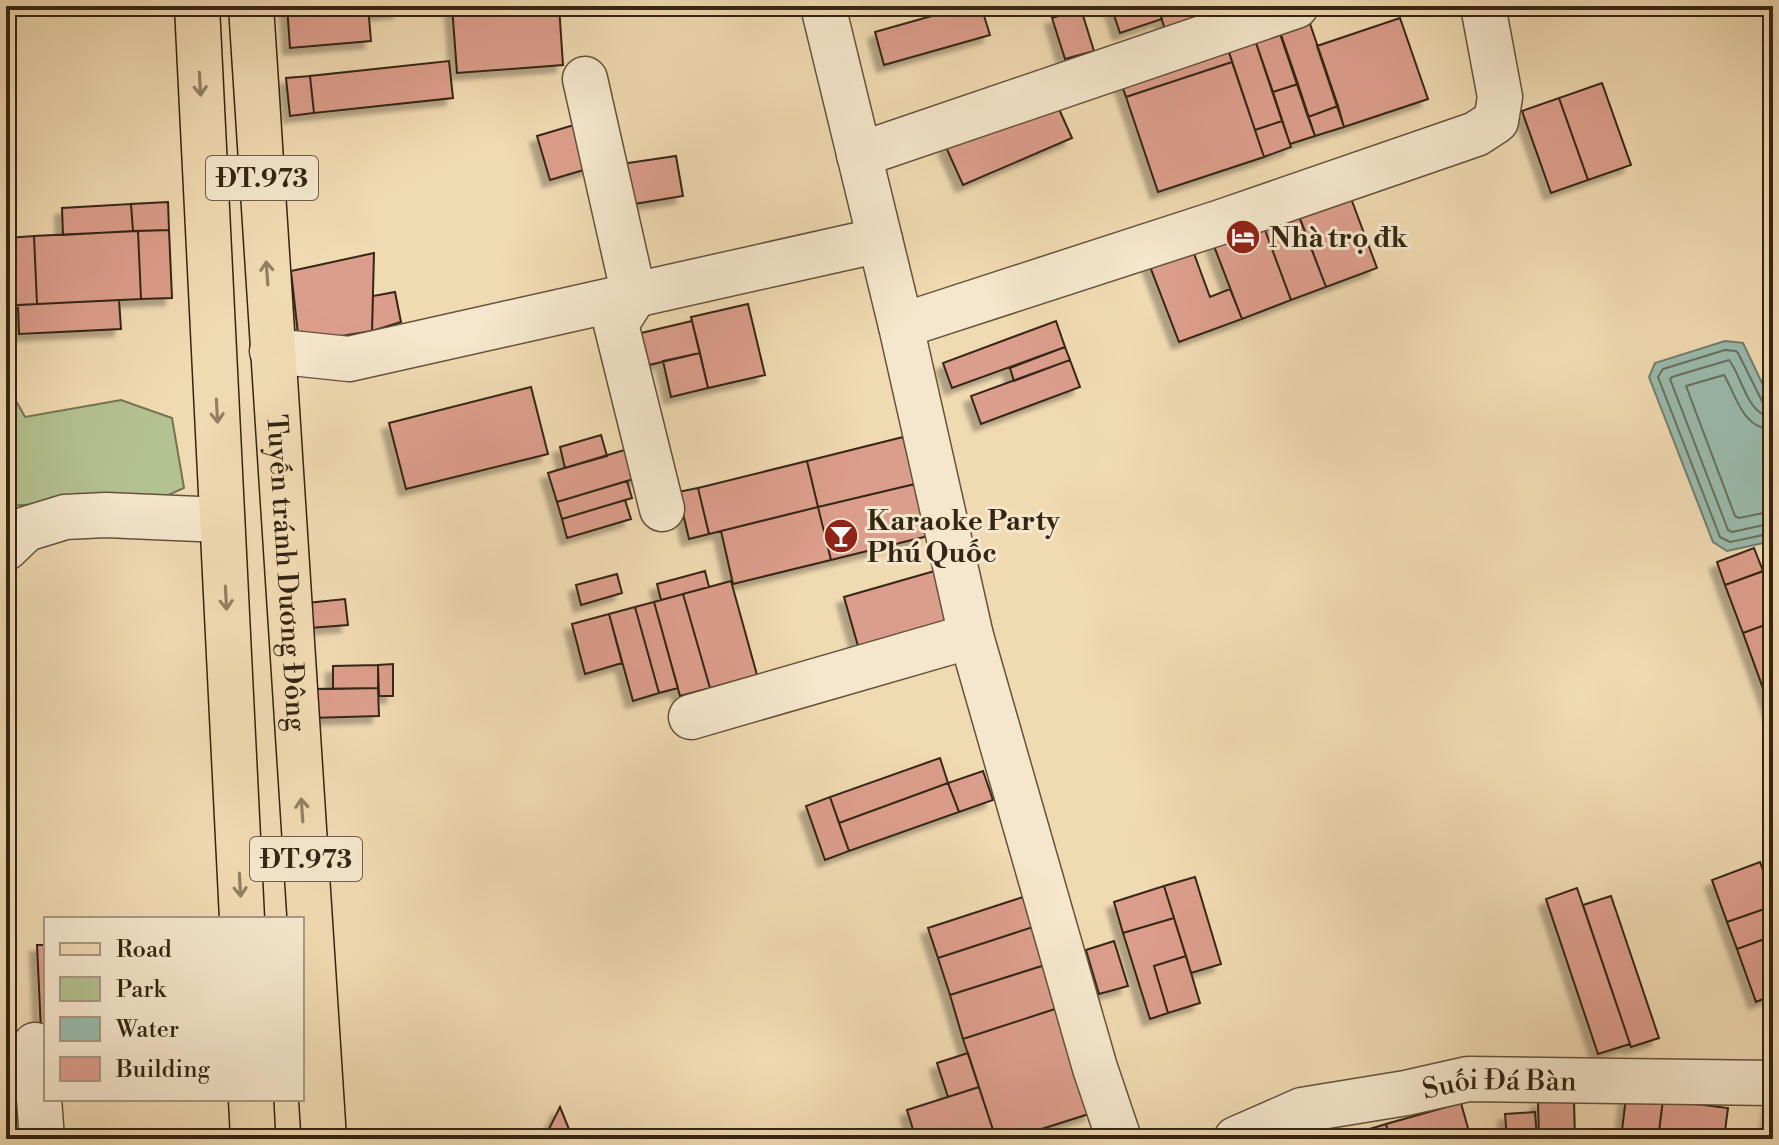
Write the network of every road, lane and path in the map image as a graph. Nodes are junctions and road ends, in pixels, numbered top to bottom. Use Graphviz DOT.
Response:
graph roads {
  1 [pos="197,6"];
  2 [pos="251,6"];
  3 [pos="823,6"];
  4 [pos="1296,6"];
  5 [pos="1483,6"];
  6 [pos="585,79"];
  7 [pos="859,155"];
  8 [pos="880,240"];
  9 [pos="634,296"];
  10 [pos="901,326"];
  11 [pos="272,351"];
  12 [pos="662,509"];
  13 [pos="222,520"];
  14 [pos="6,548"];
  15 [pos="971,636"];
  16 [pos="691,717"];
  17 [pos="242,917"];
  18 [pos="35,1045"];
  19 [pos="1773,1083"];
  20 [pos="251,1101"];
  21 [pos="42,1139"];
  22 [pos="253,1139"];
  23 [pos="324,1139"];
  24 [pos="1119,1139"];
  25 [pos="1236,1139"];
  1 -- 13 [label="main road, ĐT.973, one-way"];
  11 -- 2 [label="main road, Tuyến tránh Dương Đông / ĐT.973, one-way"];
  3 -- 7 [label="street"];
  4 -- 7 [label="street"];
  5 -- 10 [label="street"];
  6 -- 9 [label="street"];
  7 -- 8 [label="street"];
  8 -- 9 [label="street"];
  8 -- 10 [label="street"];
  9 -- 11 [label="street"];
  9 -- 12 [label="street"];
  10 -- 15 [label="street"];
  23 -- 11 [label="main road, Tuyến tránh Dương Đông / ĐT.973, one-way"];
  13 -- 14 [label="street"];
  13 -- 17 [label="main road, ĐT.973, one-way"];
  15 -- 16 [label="street"];
  15 -- 24 [label="street"];
  18 -- 21 [label="street"];
  19 -- 25 [label="street, Suối Đá Bàn"];
  20 -- 22 [label="main road"];
}
